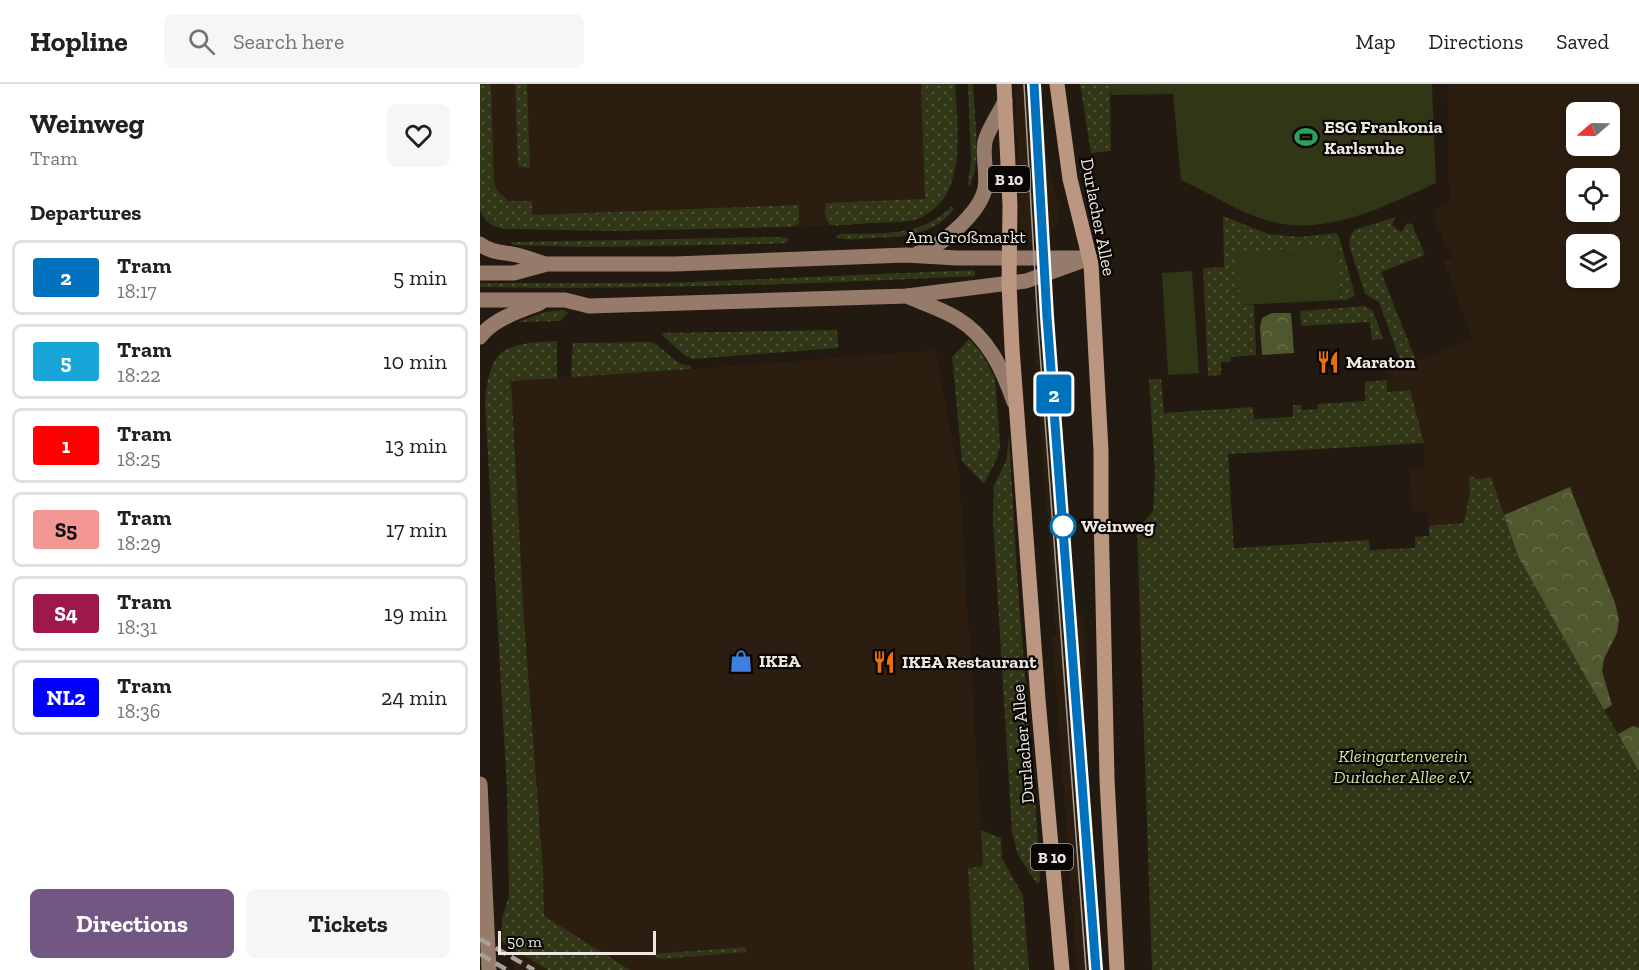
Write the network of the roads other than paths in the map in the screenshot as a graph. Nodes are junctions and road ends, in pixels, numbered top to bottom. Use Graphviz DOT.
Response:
graph roads {
  1 [pos="1004,84"];
  2 [pos="1058,84"];
  3 [pos="1005,101"];
  4 [pos="480,244"];
  5 [pos="906,255"];
  6 [pos="1009,257"];
  7 [pos="1090,258"];
  8 [pos="547,264"];
  9 [pos="480,273"];
  10 [pos="1009,284"];
  11 [pos="907,296"];
  12 [pos="480,300"];
  13 [pos="549,300"];
  14 [pos="480,337"];
  15 [pos="1017,409"];
  16 [pos="480,784"];
  17 [pos="489,970"];
  18 [pos="1062,970"];
  19 [pos="1117,970"];
  1 -- 3 [label="main road, Durlacher Allee / B 10"];
  2 -- 7 [label="main road, Durlacher Allee"];
  3 -- 5 [label="main road"];
  3 -- 6 [label="main road, Durlacher Allee / B 10"];
  4 -- 8 [label="main road"];
  5 -- 6 [label="main road, Am Großmarkt"];
  5 -- 8 [label="main road, Am Großmarkt"];
  6 -- 7 [label="main road, Am Großmarkt"];
  6 -- 10 [label="main road, Durlacher Allee / B 10"];
  7 -- 10 [label="main road"];
  7 -- 19 [label="main road, Durlacher Allee"];
  8 -- 9 [label="main road, Am Großmarkt"];
  10 -- 11 [label="main road"];
  10 -- 15 [label="main road, Durlacher Allee / B 10"];
  11 -- 13 [label="main road"];
  11 -- 15 [label="main road"];
  12 -- 13 [label="main road"];
  13 -- 14 [label="main road"];
  15 -- 18 [label="main road, Durlacher Allee / B 10"];
  16 -- 17 [label="main road"];
}
